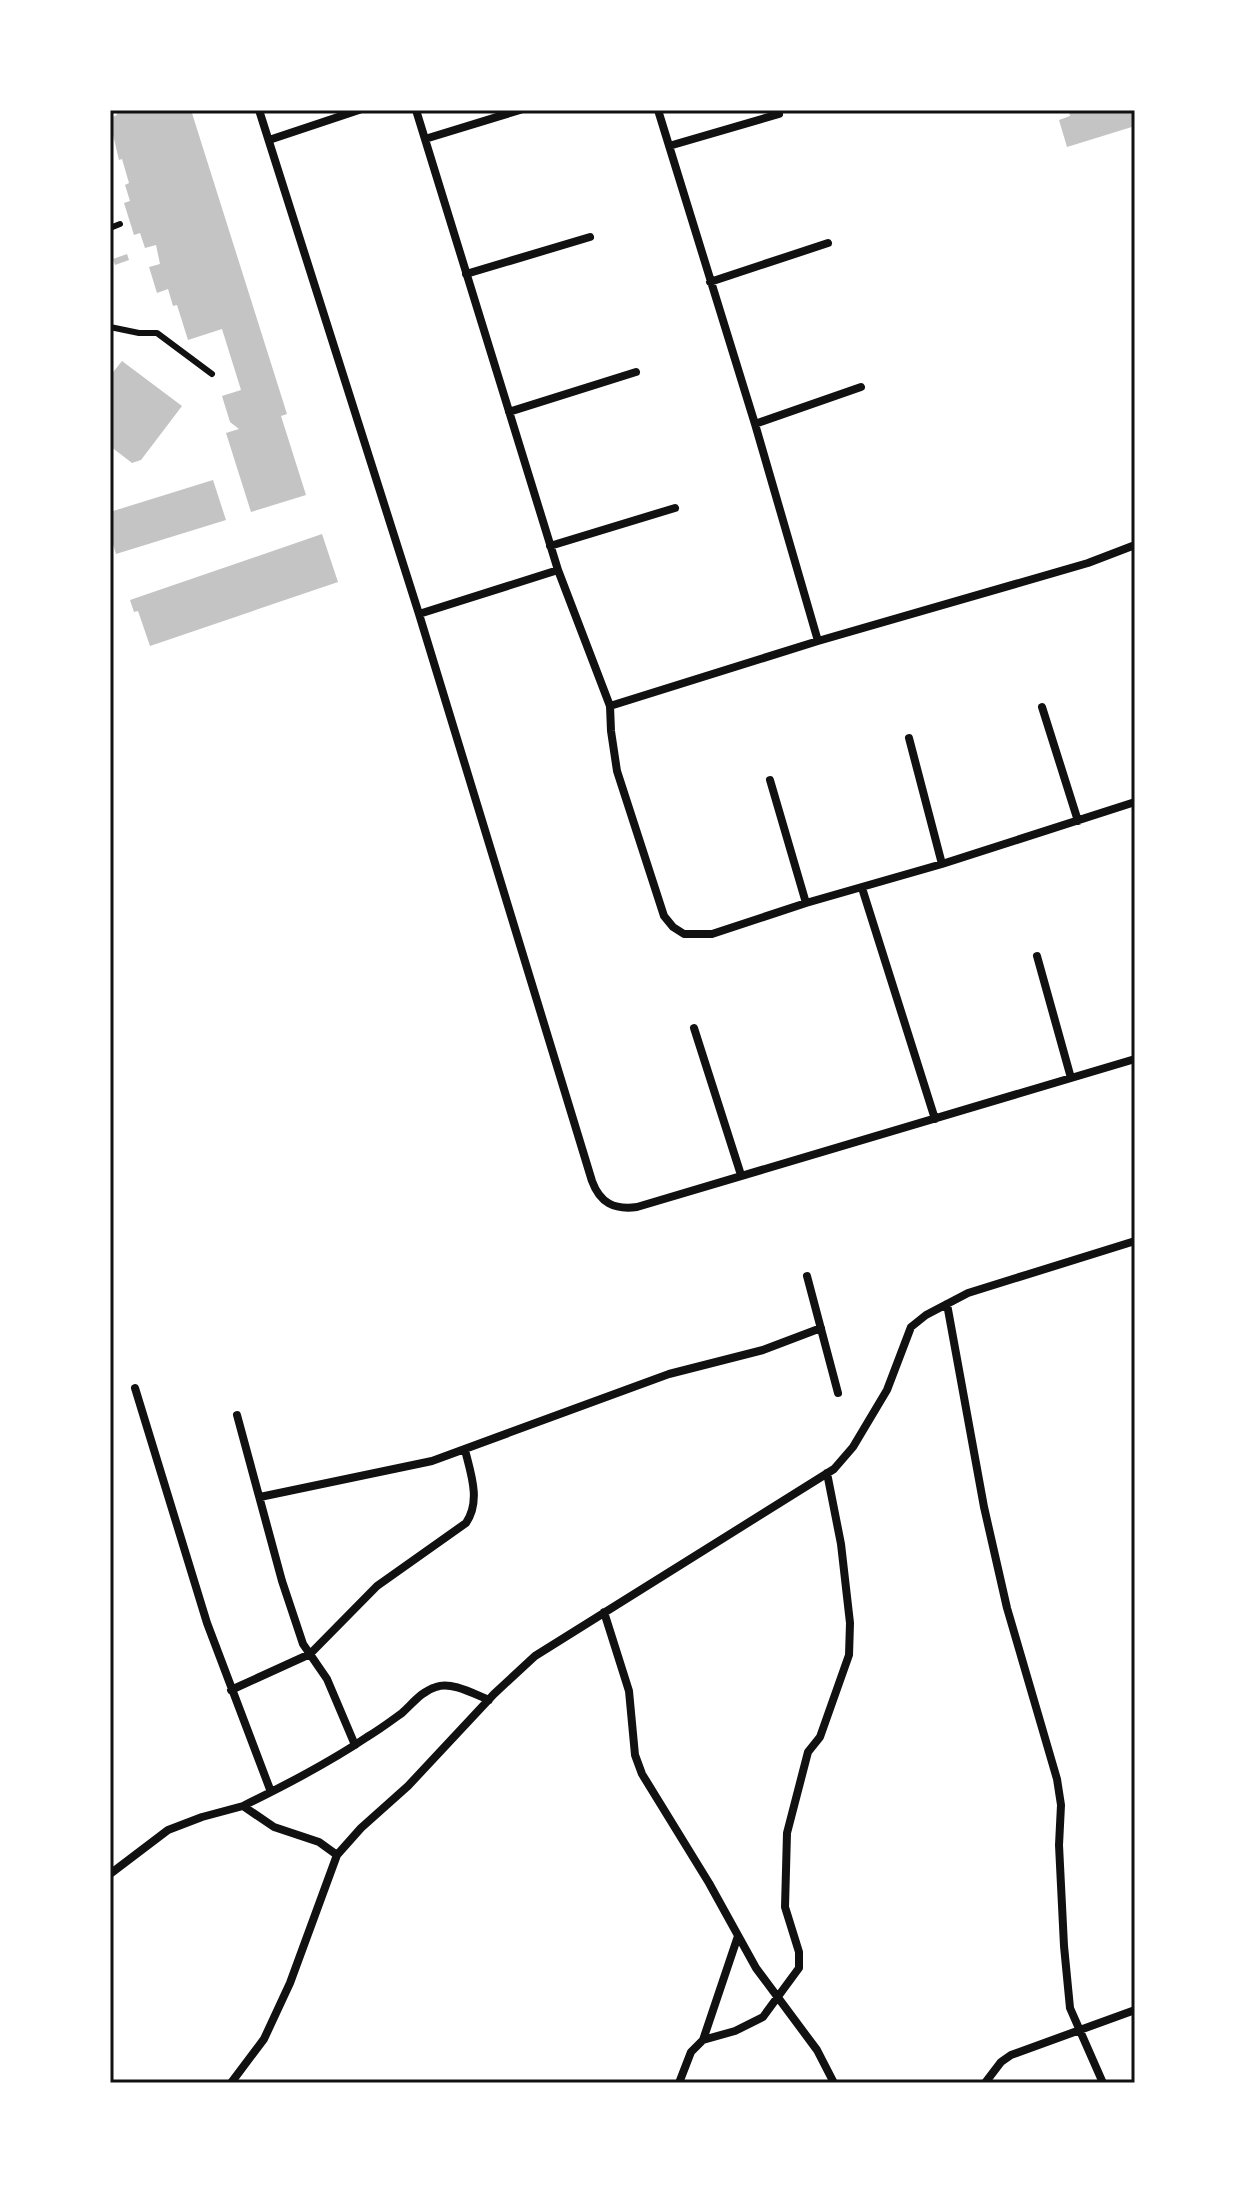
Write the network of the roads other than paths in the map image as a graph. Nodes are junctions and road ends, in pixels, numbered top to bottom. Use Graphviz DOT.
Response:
graph roads {
  1 [pos="259,110"];
  2 [pos="359,110"];
  3 [pos="416,110"];
  4 [pos="520,110"];
  5 [pos="658,110"];
  6 [pos="779,114"];
  7 [pos="425,139"];
  8 [pos="269,140"];
  9 [pos="669,146"];
  10 [pos="120,224"];
  11 [pos="110,228"];
  12 [pos="590,237"];
  13 [pos="828,243"];
  14 [pos="466,274"];
  15 [pos="710,282"];
  16 [pos="110,327"];
  17 [pos="636,372"];
  18 [pos="212,374"];
  19 [pos="861,387"];
  20 [pos="509,412"];
  21 [pos="755,424"];
  22 [pos="675,508"];
  23 [pos="1135,545"];
  24 [pos="550,546"];
  25 [pos="558,570"];
  26 [pos="419,614"];
  27 [pos="818,641"];
  28 [pos="610,706"];
  29 [pos="1042,707"];
  30 [pos="909,738"];
  31 [pos="770,780"];
  32 [pos="1135,802"];
  33 [pos="1078,821"];
  34 [pos="942,864"];
  35 [pos="862,888"];
  36 [pos="806,903"];
  37 [pos="1037,956"];
  38 [pos="694,1028"];
  39 [pos="1135,1059"];
  40 [pos="1071,1078"];
  41 [pos="935,1119"];
  42 [pos="741,1175"];
  43 [pos="1135,1241"];
  44 [pos="807,1276"];
  45 [pos="947,1304"];
  46 [pos="821,1328"];
  47 [pos="135,1388"];
  48 [pos="838,1393"];
  49 [pos="237,1415"];
  50 [pos="465,1450"];
  51 [pos="827,1473"];
  52 [pos="260,1497"];
  53 [pos="604,1612"];
  54 [pos="310,1654"];
  55 [pos="231,1690"];
  56 [pos="489,1700"];
  57 [pos="355,1745"];
  58 [pos="271,1792"];
  59 [pos="243,1806"];
  60 [pos="337,1855"];
  61 [pos="110,1874"];
  62 [pos="738,1936"];
  63 [pos="778,2000"];
  64 [pos="1135,2010"];
  65 [pos="1079,2032"];
  66 [pos="703,2040"];
  67 [pos="231,2083"];
  68 [pos="679,2083"];
  69 [pos="834,2083"];
  70 [pos="985,2083"];
  71 [pos="1103,2083"];
  1 -- 8 [label="street"];
  2 -- 8 [label="street"];
  3 -- 7 [label="street"];
  4 -- 7 [label="street"];
  5 -- 9 [label="street"];
  6 -- 9 [label="street"];
  7 -- 14 [label="street"];
  8 -- 26 [label="street"];
  9 -- 15 [label="street"];
  10 -- 11 [label="lane"];
  12 -- 14 [label="street"];
  13 -- 15 [label="street"];
  14 -- 20 [label="street"];
  15 -- 21 [label="street"];
  16 -- 18 [label="lane"];
  17 -- 20 [label="street"];
  19 -- 21 [label="street"];
  20 -- 24 [label="street"];
  21 -- 27 [label="street"];
  22 -- 24 [label="street"];
  23 -- 27 [label="street"];
  24 -- 25 [label="street"];
  25 -- 26 [label="street"];
  25 -- 28 [label="street"];
  26 -- 42 [label="street"];
  27 -- 28 [label="street"];
  28 -- 36 [label="street"];
  29 -- 33 [label="street"];
  30 -- 34 [label="street"];
  31 -- 36 [label="street"];
  32 -- 33 [label="street"];
  33 -- 34 [label="street"];
  34 -- 35 [label="street"];
  35 -- 36 [label="street"];
  35 -- 41 [label="street"];
  37 -- 40 [label="street"];
  38 -- 42 [label="street"];
  39 -- 40 [label="street"];
  40 -- 41 [label="street"];
  41 -- 42 [label="street"];
  43 -- 45 [label="street"];
  44 -- 46 [label="street"];
  45 -- 51 [label="street"];
  45 -- 65 [label="street"];
  46 -- 48 [label="street"];
  46 -- 50 [label="street"];
  47 -- 55 [label="street"];
  49 -- 52 [label="street"];
  50 -- 52 [label="street"];
  50 -- 54 [label="street"];
  51 -- 53 [label="street"];
  51 -- 63 [label="street"];
  52 -- 54 [label="street"];
  53 -- 56 [label="street"];
  53 -- 62 [label="street"];
  54 -- 55 [label="street"];
  54 -- 57 [label="street"];
  55 -- 58 [label="street"];
  56 -- 57 [label="street"];
  56 -- 60 [label="street"];
  57 -- 58 [label="street"];
  58 -- 59 [label="street"];
  59 -- 60 [label="street"];
  59 -- 61 [label="street"];
  60 -- 67 [label="street"];
  62 -- 63 [label="street"];
  62 -- 66 [label="street"];
  63 -- 66 [label="street"];
  63 -- 69 [label="street"];
  64 -- 65 [label="street"];
  65 -- 70 [label="street"];
  65 -- 71 [label="street"];
  66 -- 68 [label="street"];
}
